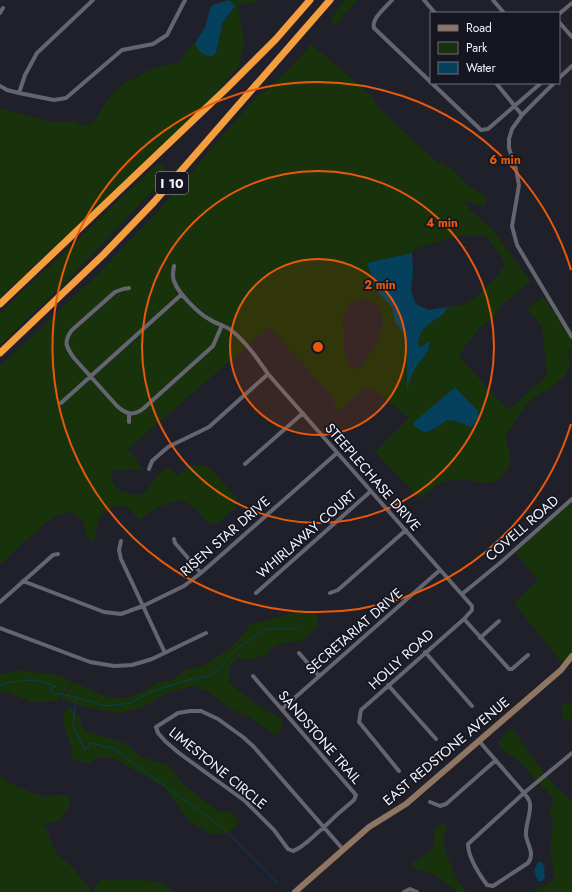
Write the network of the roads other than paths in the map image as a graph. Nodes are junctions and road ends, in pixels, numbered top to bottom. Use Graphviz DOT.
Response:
graph roads {
  1 [pos="93,0"];
  2 [pos="185,0"];
  3 [pos="310,0"];
  4 [pos="330,0"];
  5 [pos="392,0"];
  6 [pos="424,0"];
  7 [pos="493,0"];
  8 [pos="572,3"];
  9 [pos="3,8"];
  10 [pos="434,12"];
  11 [pos="503,12"];
  12 [pos="0,13"];
  13 [pos="560,13"];
  14 [pos="560,23"];
  15 [pos="572,37"];
  16 [pos="572,66"];
  17 [pos="560,77"];
  18 [pos="430,81"];
  19 [pos="433,84"];
  20 [pos="497,84"];
  21 [pos="540,84"];
  22 [pos="553,84"];
  23 [pos="0,86"];
  24 [pos="20,93"];
  25 [pos="515,105"];
  26 [pos="522,115"];
  27 [pos="174,266"];
  28 [pos="129,288"];
  29 [pos="182,294"];
  30 [pos="0,304"];
  31 [pos="222,325"];
  32 [pos="572,337"];
  33 [pos="0,352"];
  34 [pos="268,374"];
  35 [pos="91,376"];
  36 [pos="61,403"];
  37 [pos="303,413"];
  38 [pos="129,414"];
  39 [pos="129,422"];
  40 [pos="337,453"];
  41 [pos="245,464"];
  42 [pos="148,469"];
  43 [pos="371,491"];
  44 [pos="572,499"];
  45 [pos="406,530"];
  46 [pos="174,539"];
  47 [pos="121,541"];
  48 [pos="58,554"];
  49 [pos="440,570"];
  50 [pos="201,573"];
  51 [pos="23,581"];
  52 [pos="256,593"];
  53 [pos="330,593"];
  54 [pos="462,594"];
  55 [pos="0,602"];
  56 [pos="143,606"];
  57 [pos="464,619"];
  58 [pos="499,621"];
  59 [pos="0,628"];
  60 [pos="206,633"];
  61 [pos="480,638"];
  62 [pos="425,652"];
  63 [pos="165,653"];
  64 [pos="299,653"];
  65 [pos="528,655"];
  66 [pos="572,656"];
  67 [pos="253,676"];
  68 [pos="319,676"];
  69 [pos="388,685"];
  70 [pos="472,706"];
  71 [pos="282,709"];
  72 [pos="436,739"];
  73 [pos="479,741"];
  74 [pos="572,753"];
  75 [pos="496,760"];
  76 [pos="399,771"];
  77 [pos="524,793"];
  78 [pos="430,802"];
  79 [pos="324,827"];
  80 [pos="343,850"];
  81 [pos="295,892"];
  82 [pos="404,892"];
  83 [pos="417,892"];
  1 -- 24 [label="street"];
  2 -- 24 [label="street"];
  3 -- 30 [label="highway, I 10"];
  4 -- 33 [label="highway, I 10"];
  5 -- 18 [label="street"];
  6 -- 10 [label="street"];
  7 -- 11 [label="street"];
  8 -- 13 [label="street"];
  9 -- 12 [label="street"];
  14 -- 15 [label="street"];
  16 -- 17 [label="street"];
  19 -- 25 [label="street"];
  20 -- 25 [label="street"];
  21 -- 25 [label="street"];
  22 -- 26 [label="street"];
  23 -- 24 [label="street"];
  25 -- 26 [label="street"];
  26 -- 32 [label="street"];
  27 -- 29 [label="street, STEEPLECHASE DRIVE"];
  28 -- 35 [label="street"];
  29 -- 31 [label="street, STEEPLECHASE DRIVE"];
  29 -- 35 [label="street"];
  31 -- 34 [label="street, STEEPLECHASE DRIVE"];
  31 -- 38 [label="street"];
  34 -- 37 [label="street, STEEPLECHASE DRIVE"];
  34 -- 42 [label="street"];
  35 -- 36 [label="street"];
  35 -- 38 [label="street"];
  37 -- 40 [label="street, STEEPLECHASE DRIVE"];
  37 -- 41 [label="street"];
  38 -- 39 [label="street"];
  40 -- 43 [label="street, STEEPLECHASE DRIVE"];
  40 -- 50 [label="street, RISEN STAR DRIVE"];
  43 -- 45 [label="street, STEEPLECHASE DRIVE"];
  43 -- 52 [label="street, WHIRLAWAY COURT"];
  44 -- 54 [label="street, COVELL ROAD"];
  45 -- 49 [label="street, STEEPLECHASE DRIVE"];
  45 -- 53 [label="street"];
  46 -- 50 [label="street"];
  47 -- 56 [label="street"];
  48 -- 51 [label="street"];
  49 -- 54 [label="street, STEEPLECHASE DRIVE"];
  49 -- 68 [label="street, SECRETARIAT DRIVE"];
  50 -- 56 [label="street, RISEN STAR DRIVE"];
  51 -- 55 [label="street"];
  51 -- 56 [label="street, RISEN STAR DRIVE"];
  54 -- 57 [label="street"];
  56 -- 63 [label="street"];
  57 -- 61 [label="street"];
  57 -- 62 [label="street, HOLLY ROAD"];
  58 -- 61 [label="street"];
  59 -- 63 [label="street"];
  60 -- 63 [label="street"];
  61 -- 65 [label="street"];
  62 -- 69 [label="street, HOLLY ROAD"];
  62 -- 70 [label="street"];
  64 -- 68 [label="street"];
  66 -- 73 [label="street, EAST REDSTONE AVENUE"];
  67 -- 71 [label="street, SANDSTONE TRAIL"];
  68 -- 71 [label="street, SECRETARIAT DRIVE"];
  69 -- 72 [label="street"];
  69 -- 76 [label="street, HOLLY ROAD"];
  71 -- 79 [label="street, SANDSTONE TRAIL"];
  73 -- 75 [label="street"];
  73 -- 80 [label="street, EAST REDSTONE AVENUE"];
  74 -- 77 [label="street"];
  75 -- 77 [label="street"];
  75 -- 78 [label="street"];
  77 -- 77 [label="street"];
  79 -- 79 [label="street, LIMESTONE CIRCLE"];
  79 -- 80 [label="street, LIMESTONE CIRCLE"];
  80 -- 81 [label="street, EAST REDSTONE AVENUE"];
  82 -- 83 [label="street"];
}
